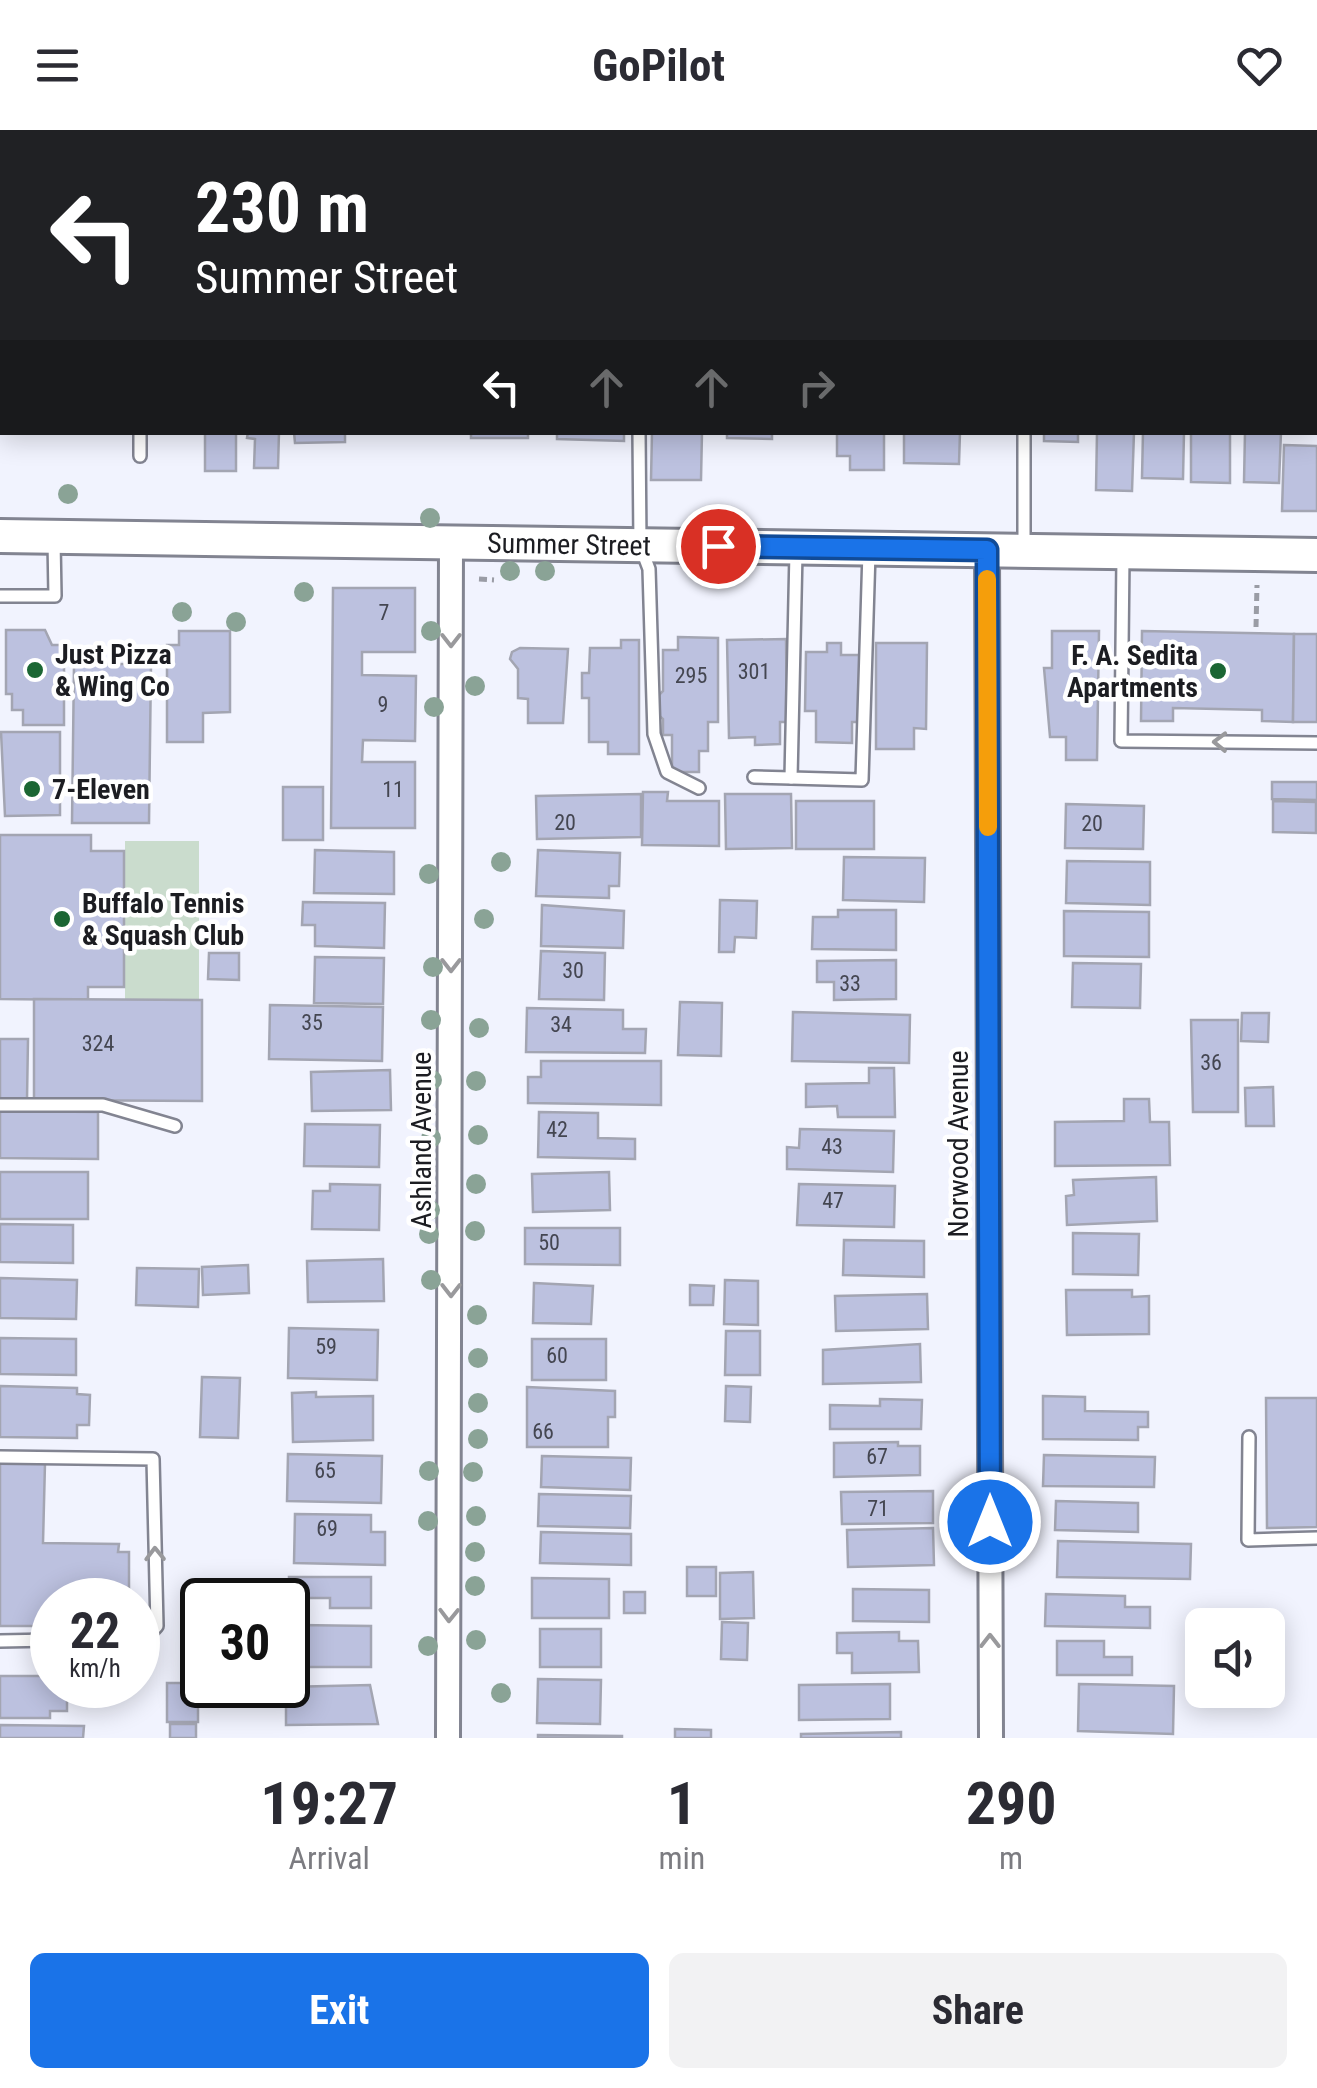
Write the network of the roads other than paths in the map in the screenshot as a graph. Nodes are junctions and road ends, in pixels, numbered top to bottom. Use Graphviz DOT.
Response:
graph roads {
  1 [pos="140,435"];
  2 [pos="639,435"];
  3 [pos="1024,435"];
  4 [pos="140,456"];
  5 [pos="0,536"];
  6 [pos="54,536"];
  7 [pos="452,542"];
  8 [pos="640,545"];
  9 [pos="796,547"];
  10 [pos="869,548"];
  11 [pos="987,550"];
  12 [pos="1024,551"];
  13 [pos="1123,552"];
  14 [pos="1317,555"];
  15 [pos="0,596"];
  16 [pos="1317,743"];
  17 [pos="754,777"];
  18 [pos="790,778"];
  19 [pos="699,788"];
  20 [pos="0,1105"];
  21 [pos="175,1126"];
  22 [pos="1248,1436"];
  23 [pos="0,1457"];
  24 [pos="1317,1538"];
  25 [pos="156,1578"];
  26 [pos="0,1640"];
  27 [pos="30,1640"];
  28 [pos="448,1738"];
  29 [pos="991,1738"];
  1 -- 4 [label="lane"];
  2 -- 8 [label="lane"];
  3 -- 12 [label="lane"];
  5 -- 6 [label="street, Summer Street"];
  6 -- 7 [label="street, Summer Street"];
  6 -- 15 [label="lane"];
  7 -- 8 [label="street, Summer Street"];
  7 -- 28 [label="street, Ashland Avenue, one-way"];
  8 -- 9 [label="street, Summer Street"];
  8 -- 19 [label="lane"];
  9 -- 10 [label="street, Summer Street"];
  9 -- 18 [label="lane"];
  10 -- 11 [label="street, Summer Street"];
  10 -- 18 [label="lane"];
  11 -- 12 [label="street, Summer Street"];
  29 -- 11 [label="street, Norwood Avenue, one-way"];
  12 -- 13 [label="street, Summer Street"];
  13 -- 14 [label="street, Summer Street"];
  16 -- 13 [label="lane, one-way"];
  17 -- 18 [label="lane"];
  20 -- 21 [label="lane"];
  22 -- 24 [label="lane"];
  25 -- 23 [label="lane, one-way"];
  26 -- 27 [label="lane"];
}
